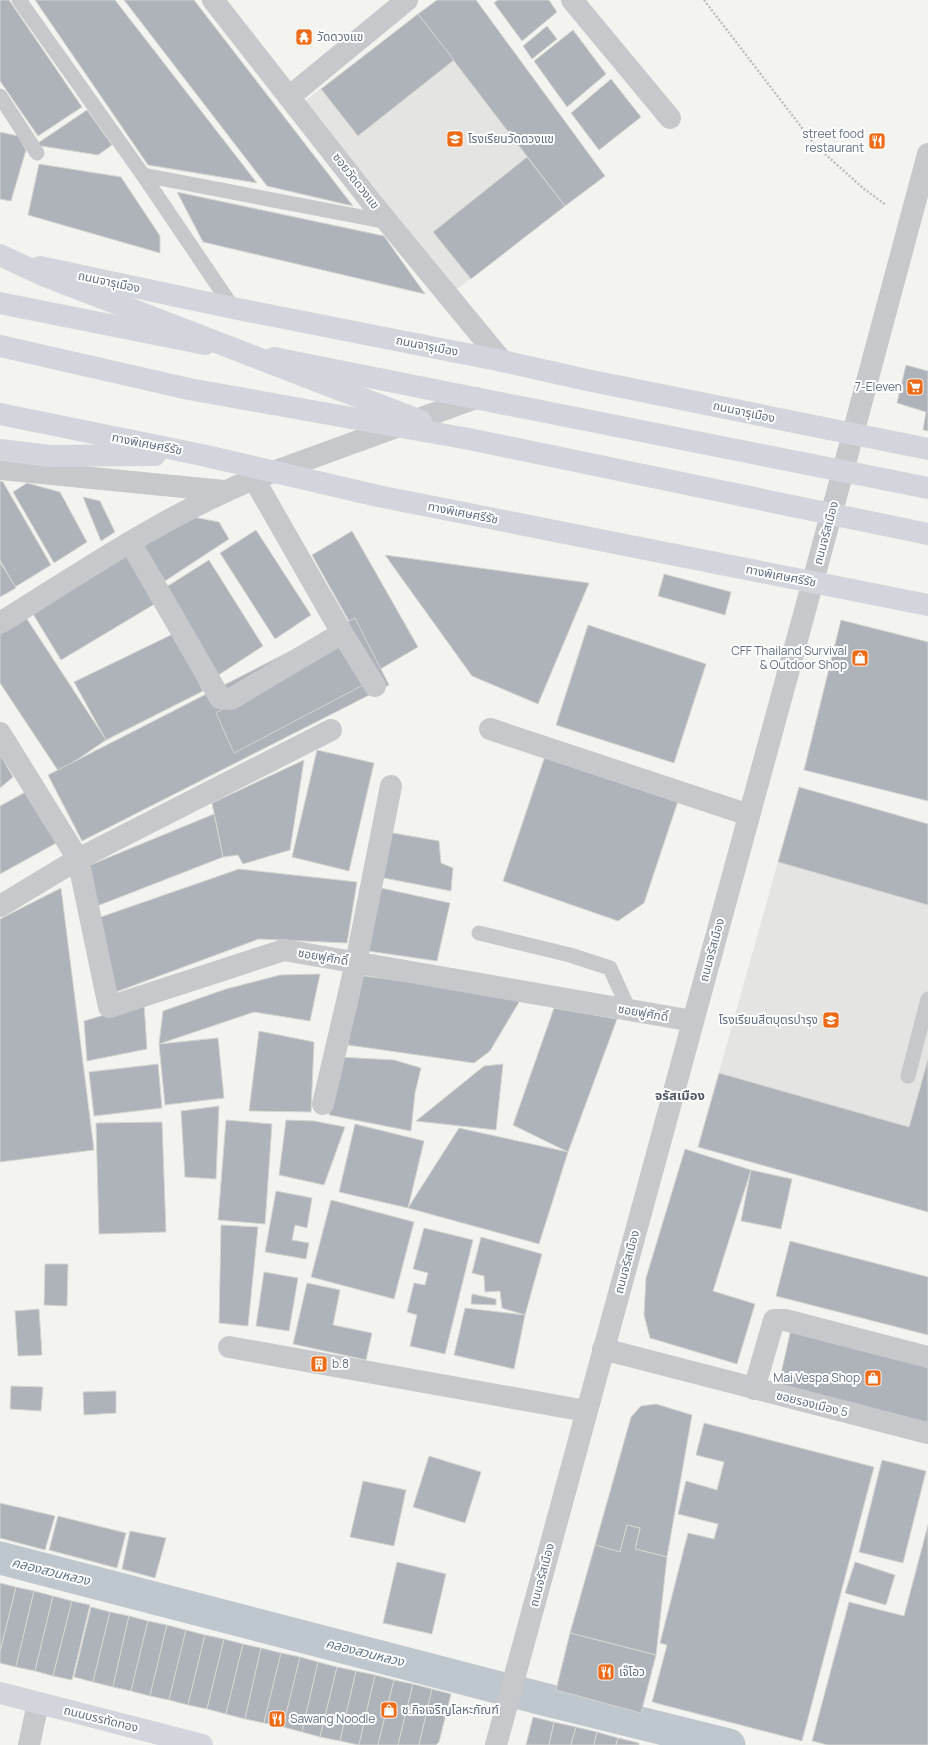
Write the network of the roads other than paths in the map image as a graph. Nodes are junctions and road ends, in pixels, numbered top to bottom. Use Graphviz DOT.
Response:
graph roads {
  1 [pos="19,0"];
  2 [pos="212,0"];
  3 [pos="406,0"];
  4 [pos="572,0"];
  5 [pos="0,96"];
  6 [pos="289,97"];
  7 [pos="670,118"];
  8 [pos="37,153"];
  9 [pos="928,158"];
  10 [pos="143,175"];
  11 [pos="388,222"];
  12 [pos="0,255"];
  13 [pos="0,259"];
  14 [pos="0,303"];
  15 [pos="233,308"];
  16 [pos="0,346"];
  17 [pos="502,361"];
  18 [pos="476,398"];
  19 [pos="0,414"];
  20 [pos="853,435"];
  21 [pos="469,439"];
  22 [pos="928,449"];
  23 [pos="0,450"];
  24 [pos="202,455"];
  25 [pos="0,469"];
  26 [pos="843,471"];
  27 [pos="254,479"];
  28 [pos="928,488"];
  29 [pos="224,491"];
  30 [pos="928,534"];
  31 [pos="130,542"];
  32 [pos="928,605"];
  33 [pos="0,623"];
  34 [pos="342,633"];
  35 [pos="375,686"];
  36 [pos="490,729"];
  37 [pos="331,730"];
  38 [pos="0,733"];
  39 [pos="391,786"];
  40 [pos="749,815"];
  41 [pos="78,859"];
  42 [pos="0,906"];
  43 [pos="479,933"];
  44 [pos="356,963"];
  45 [pos="928,999"];
  46 [pos="629,1010"];
  47 [pos="693,1021"];
  48 [pos="908,1076"];
  49 [pos="323,1104"];
  50 [pos="229,1347"];
  51 [pos="603,1349"];
  52 [pos="928,1356"];
  53 [pos="754,1389"];
  54 [pos="586,1411"];
  55 [pos="928,1434"];
  56 [pos="0,1693"];
  57 [pos="38,1703"];
  58 [pos="29,1745"];
  59 [pos="202,1745"];
  60 [pos="496,1745"];
  1 -- 10 [label="lane"];
  2 -- 6 [label="street, ซอยวัดดวงแข"];
  3 -- 6 [label="street"];
  4 -- 7 [label="street"];
  5 -- 8 [label="lane"];
  6 -- 11 [label="street, ซอยวัดดวงแข"];
  9 -- 20 [label="street, ถนนจรัสเมือง"];
  10 -- 11 [label="lane"];
  10 -- 15 [label="lane"];
  11 -- 17 [label="street, ซอยวัดดวงแข"];
  12 -- 21 [label="main road"];
  13 -- 15 [label="main road, ถนนจารุเมือง"];
  14 -- 18 [label="main road"];
  15 -- 17 [label="main road, ถนนจารุเมือง"];
  16 -- 21 [label="main road"];
  17 -- 20 [label="main road, ถนนจารุเมือง"];
  18 -- 26 [label="main road"];
  18 -- 27 [label="street"];
  19 -- 24 [label="main road, ทางพิเศษศรีรัช"];
  20 -- 22 [label="main road, ถนนจารุเมือง"];
  20 -- 26 [label="street, ถนนจรัสเมือง"];
  21 -- 30 [label="main road"];
  23 -- 24 [label="main road"];
  24 -- 32 [label="main road, ทางพิเศษศรีรัช"];
  25 -- 29 [label="street"];
  26 -- 28 [label="main road"];
  26 -- 40 [label="street, ถนนจรัสเมือง"];
  27 -- 29 [label="street"];
  27 -- 34 [label="street"];
  29 -- 31 [label="street"];
  31 -- 33 [label="street"];
  31 -- 34 [label="street"];
  34 -- 35 [label="street"];
  36 -- 40 [label="street"];
  37 -- 41 [label="street"];
  38 -- 41 [label="street"];
  39 -- 44 [label="street"];
  40 -- 47 [label="street, ถนนจรัสเมือง"];
  41 -- 42 [label="street"];
  41 -- 44 [label="street, ซอยฟูศักดิ์"];
  43 -- 46 [label="lane"];
  44 -- 46 [label="street, ซอยฟูศักดิ์"];
  44 -- 49 [label="street"];
  45 -- 48 [label="lane"];
  46 -- 47 [label="street, ซอยฟูศักดิ์"];
  47 -- 51 [label="street, ถนนจรัสเมือง"];
  50 -- 54 [label="street"];
  51 -- 53 [label="street, ซอยรองเมือง 5"];
  51 -- 54 [label="street, ถนนจรัสเมือง"];
  52 -- 53 [label="street"];
  53 -- 55 [label="street, ซอยรองเมือง 5"];
  54 -- 60 [label="street, ถนนจรัสเมือง"];
  56 -- 57 [label="main road, ถนนบรรทัดทอง"];
  57 -- 58 [label="street"];
  57 -- 59 [label="main road, ถนนบรรทัดทอง"];
}
